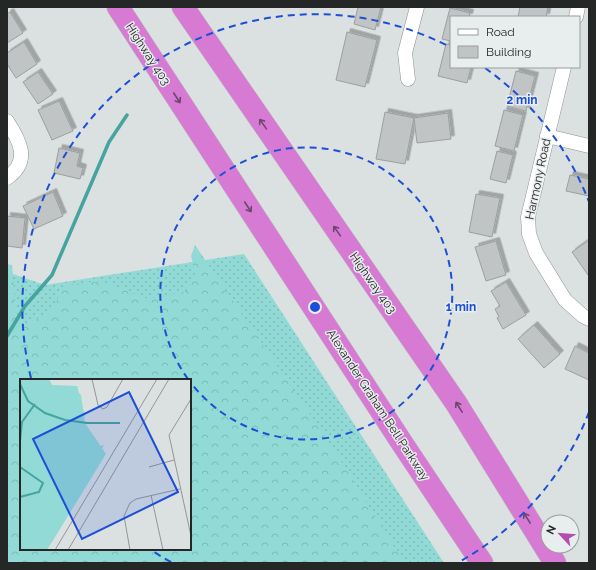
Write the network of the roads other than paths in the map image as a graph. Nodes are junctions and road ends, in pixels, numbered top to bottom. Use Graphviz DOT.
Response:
graph roads {
  1 [pos="118,7"];
  2 [pos="184,7"];
  3 [pos="417,7"];
  4 [pos="564,68"];
  5 [pos="408,79"];
  6 [pos="7,121"];
  7 [pos="547,136"];
  8 [pos="589,146"];
  9 [pos="10,176"];
  10 [pos="589,319"];
  11 [pos="322,321"];
  12 [pos="433,489"];
  13 [pos="474,563"];
  14 [pos="482,563"];
  15 [pos="555,563"];
  1 -- 11 [label="highway, Highway 403, one-way"];
  15 -- 2 [label="highway, Highway 403, one-way"];
  3 -- 5 [label="street"];
  4 -- 7 [label="street, Harmony Road"];
  6 -- 9 [label="street"];
  7 -- 8 [label="street"];
  7 -- 10 [label="street, Harmony Road"];
  11 -- 12 [label="highway, Alexander Graham Bell Parkway"];
  12 -- 13 [label="highway"];
  12 -- 14 [label="highway"];
}
